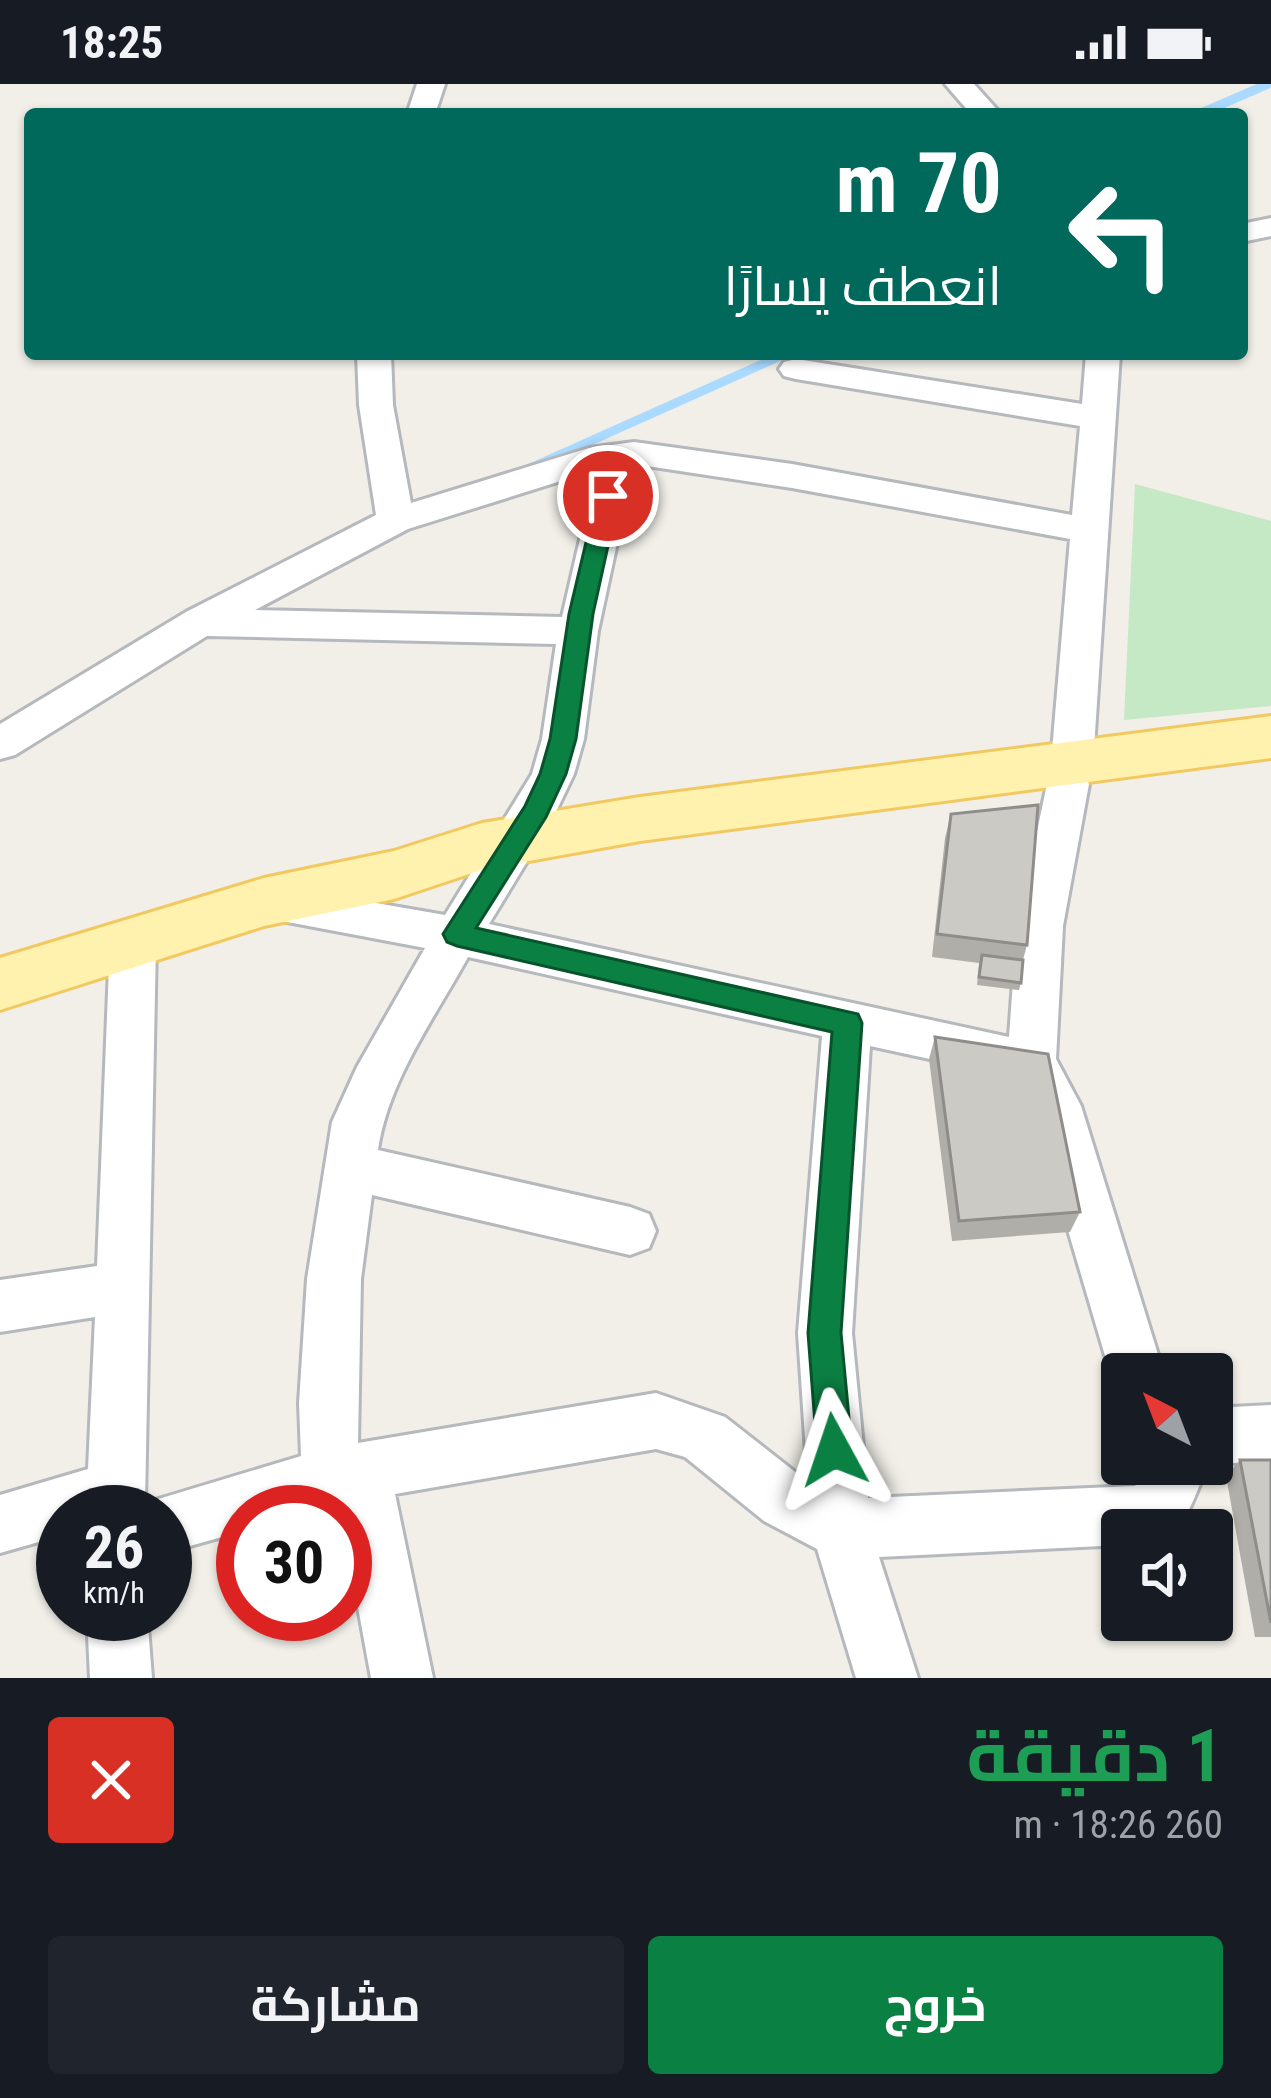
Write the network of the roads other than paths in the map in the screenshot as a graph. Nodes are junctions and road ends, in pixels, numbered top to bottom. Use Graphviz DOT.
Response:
graph roads {
  1 [pos="959,84"];
  2 [pos="981,108"];
  3 [pos="374,360"];
  4 [pos="1103,360"];
  5 [pos="796,369"];
  6 [pos="1099,418"];
  7 [pos="618,453"];
  8 [pos="395,520"];
  9 [pos="1092,531"];
  10 [pos="200,622"];
  11 [pos="578,631"];
  12 [pos="1271,736"];
  13 [pos="0,744"];
  14 [pos="1271,757"];
  15 [pos="1070,774"];
  16 [pos="507,855"];
  17 [pos="264,902"];
  18 [pos="457,934"];
  19 [pos="133,942"];
  20 [pos="0,983"];
  21 [pos="847,1023"];
  22 [pos="1032,1060"];
  23 [pos="351,1166"];
  24 [pos="630,1231"];
  25 [pos="122,1288"];
  26 [pos="0,1306"];
  27 [pos="1130,1353"];
  28 [pos="1271,1433"];
  29 [pos="1233,1435"];
  30 [pos="346,1474"];
  31 [pos="116,1485"];
  32 [pos="1171,1485"];
  33 [pos="36,1517"];
  34 [pos="192,1517"];
  35 [pos="0,1524"];
  36 [pos="841,1529"];
  37 [pos="119,1641"];
  38 [pos="121,1678"];
  39 [pos="402,1678"];
  40 [pos="887,1678"];
  1 -- 2 [label="street"];
  3 -- 8 [label="street"];
  4 -- 6 [label="street"];
  5 -- 6 [label="street"];
  6 -- 9 [label="street"];
  7 -- 8 [label="street"];
  7 -- 9 [label="street"];
  7 -- 11 [label="street"];
  8 -- 10 [label="street"];
  9 -- 15 [label="street"];
  10 -- 11 [label="street"];
  10 -- 13 [label="street"];
  11 -- 16 [label="street"];
  12 -- 15 [label="main road"];
  14 -- 15 [label="main road"];
  15 -- 16 [label="main road"];
  15 -- 22 [label="street"];
  16 -- 17 [label="main road"];
  16 -- 18 [label="street"];
  17 -- 18 [label="street"];
  17 -- 19 [label="main road"];
  18 -- 21 [label="street"];
  18 -- 23 [label="street"];
  19 -- 20 [label="main road"];
  19 -- 25 [label="street"];
  21 -- 22 [label="street"];
  21 -- 36 [label="street"];
  22 -- 27 [label="street"];
  23 -- 24 [label="street"];
  23 -- 30 [label="street"];
  25 -- 26 [label="street"];
  25 -- 31 [label="street"];
  28 -- 29 [label="street"];
  30 -- 34 [label="street"];
  30 -- 36 [label="street"];
  30 -- 39 [label="street"];
  32 -- 36 [label="street"];
  33 -- 35 [label="street"];
  36 -- 40 [label="street"];
  37 -- 38 [label="street"];
}
